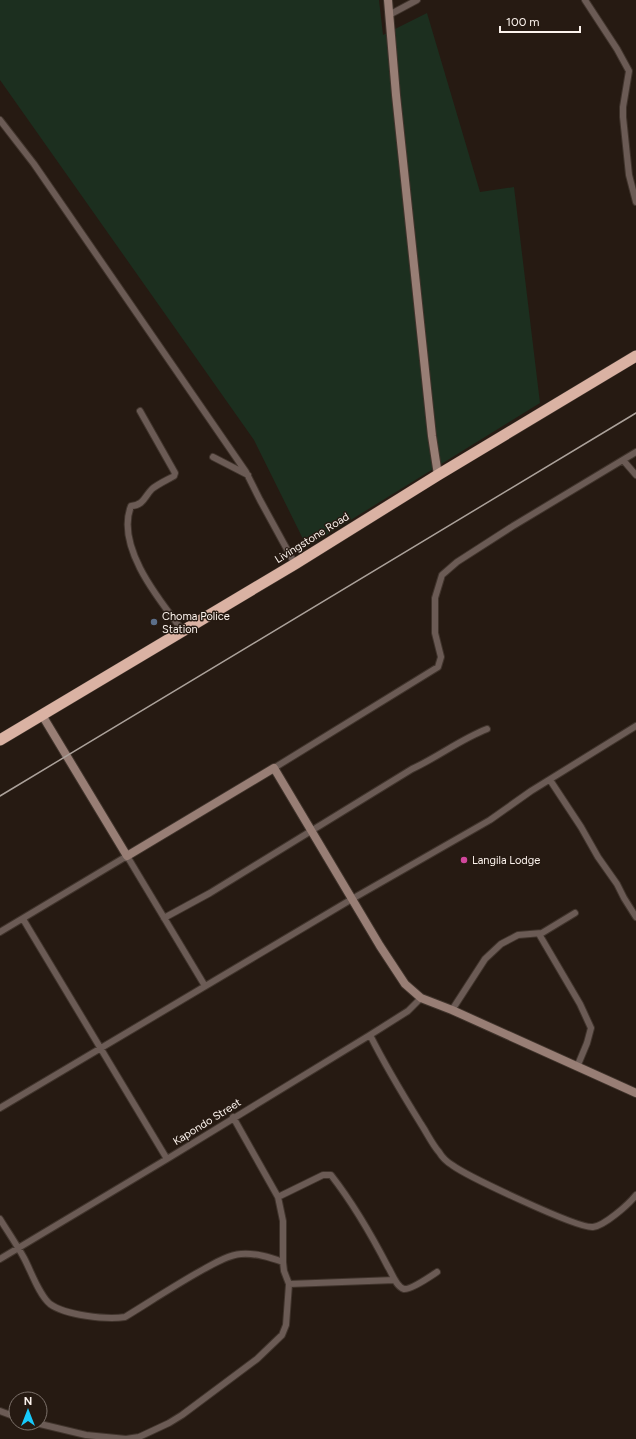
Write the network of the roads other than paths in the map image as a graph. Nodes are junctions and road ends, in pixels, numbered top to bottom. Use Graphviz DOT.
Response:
graph roads {
  1 [pos="388,0"];
  2 [pos="417,0"];
  3 [pos="585,0"];
  4 [pos="389,15"];
  5 [pos="0,120"];
  6 [pos="636,202"];
  7 [pos="636,356"];
  8 [pos="140,411"];
  9 [pos="636,452"];
  10 [pos="213,457"];
  11 [pos="623,460"];
  12 [pos="248,475"];
  13 [pos="438,475"];
  14 [pos="636,475"];
  15 [pos="295,564"];
  16 [pos="183,631"];
  17 [pos="42,715"];
  18 [pos="634,728"];
  19 [pos="487,729"];
  20 [pos="636,736"];
  21 [pos="0,740"];
  22 [pos="274,768"];
  23 [pos="550,780"];
  24 [pos="312,830"];
  25 [pos="127,856"];
  26 [pos="352,899"];
  27 [pos="575,913"];
  28 [pos="636,917"];
  29 [pos="164,918"];
  30 [pos="23,919"];
  31 [pos="0,932"];
  32 [pos="539,934"];
  33 [pos="205,986"];
  34 [pos="421,998"];
  35 [pos="452,1010"];
  36 [pos="370,1035"];
  37 [pos="100,1049"];
  38 [pos="577,1067"];
  39 [pos="636,1093"];
  40 [pos="0,1108"];
  41 [pos="234,1117"];
  42 [pos="167,1159"];
  43 [pos="278,1196"];
  44 [pos="636,1196"];
  45 [pos="0,1219"];
  46 [pos="18,1248"];
  47 [pos="0,1259"];
  48 [pos="283,1262"];
  49 [pos="437,1272"];
  50 [pos="395,1280"];
  51 [pos="289,1284"];
  52 [pos="48,1426"];
  1 -- 4 [label="street"];
  2 -- 4 [label="street"];
  3 -- 6 [label="street"];
  4 -- 13 [label="street"];
  5 -- 12 [label="street"];
  7 -- 13 [label="highway, Livingstone Road"];
  8 -- 16 [label="street"];
  9 -- 11 [label="street"];
  10 -- 12 [label="street"];
  11 -- 14 [label="street"];
  11 -- 22 [label="street"];
  12 -- 15 [label="street"];
  13 -- 15 [label="highway, Livingstone Road"];
  15 -- 16 [label="highway, Livingstone Road"];
  16 -- 17 [label="highway, Livingstone Road"];
  17 -- 21 [label="highway, Livingstone Road"];
  17 -- 25 [label="street"];
  18 -- 20 [label="street"];
  18 -- 23 [label="street"];
  19 -- 24 [label="street"];
  22 -- 24 [label="street"];
  22 -- 25 [label="street"];
  23 -- 26 [label="street"];
  23 -- 28 [label="street"];
  24 -- 26 [label="street"];
  24 -- 29 [label="street"];
  25 -- 29 [label="street"];
  25 -- 30 [label="street"];
  26 -- 33 [label="street"];
  26 -- 34 [label="street"];
  27 -- 32 [label="street"];
  29 -- 33 [label="street"];
  30 -- 31 [label="street"];
  30 -- 37 [label="street"];
  32 -- 35 [label="street"];
  32 -- 38 [label="street"];
  33 -- 37 [label="street"];
  34 -- 35 [label="street"];
  34 -- 36 [label="street, Kapondo Street"];
  35 -- 38 [label="street"];
  36 -- 41 [label="street, Kapondo Street"];
  36 -- 44 [label="street"];
  37 -- 40 [label="street"];
  37 -- 42 [label="street"];
  38 -- 39 [label="street"];
  41 -- 42 [label="street, Kapondo Street"];
  41 -- 43 [label="street"];
  42 -- 46 [label="street, Kapondo Street"];
  43 -- 48 [label="street"];
  43 -- 50 [label="street"];
  45 -- 46 [label="street"];
  46 -- 47 [label="street, Kapondo Street"];
  46 -- 48 [label="street"];
  48 -- 51 [label="street"];
  49 -- 50 [label="street"];
  50 -- 51 [label="street"];
  51 -- 52 [label="street"];
}
